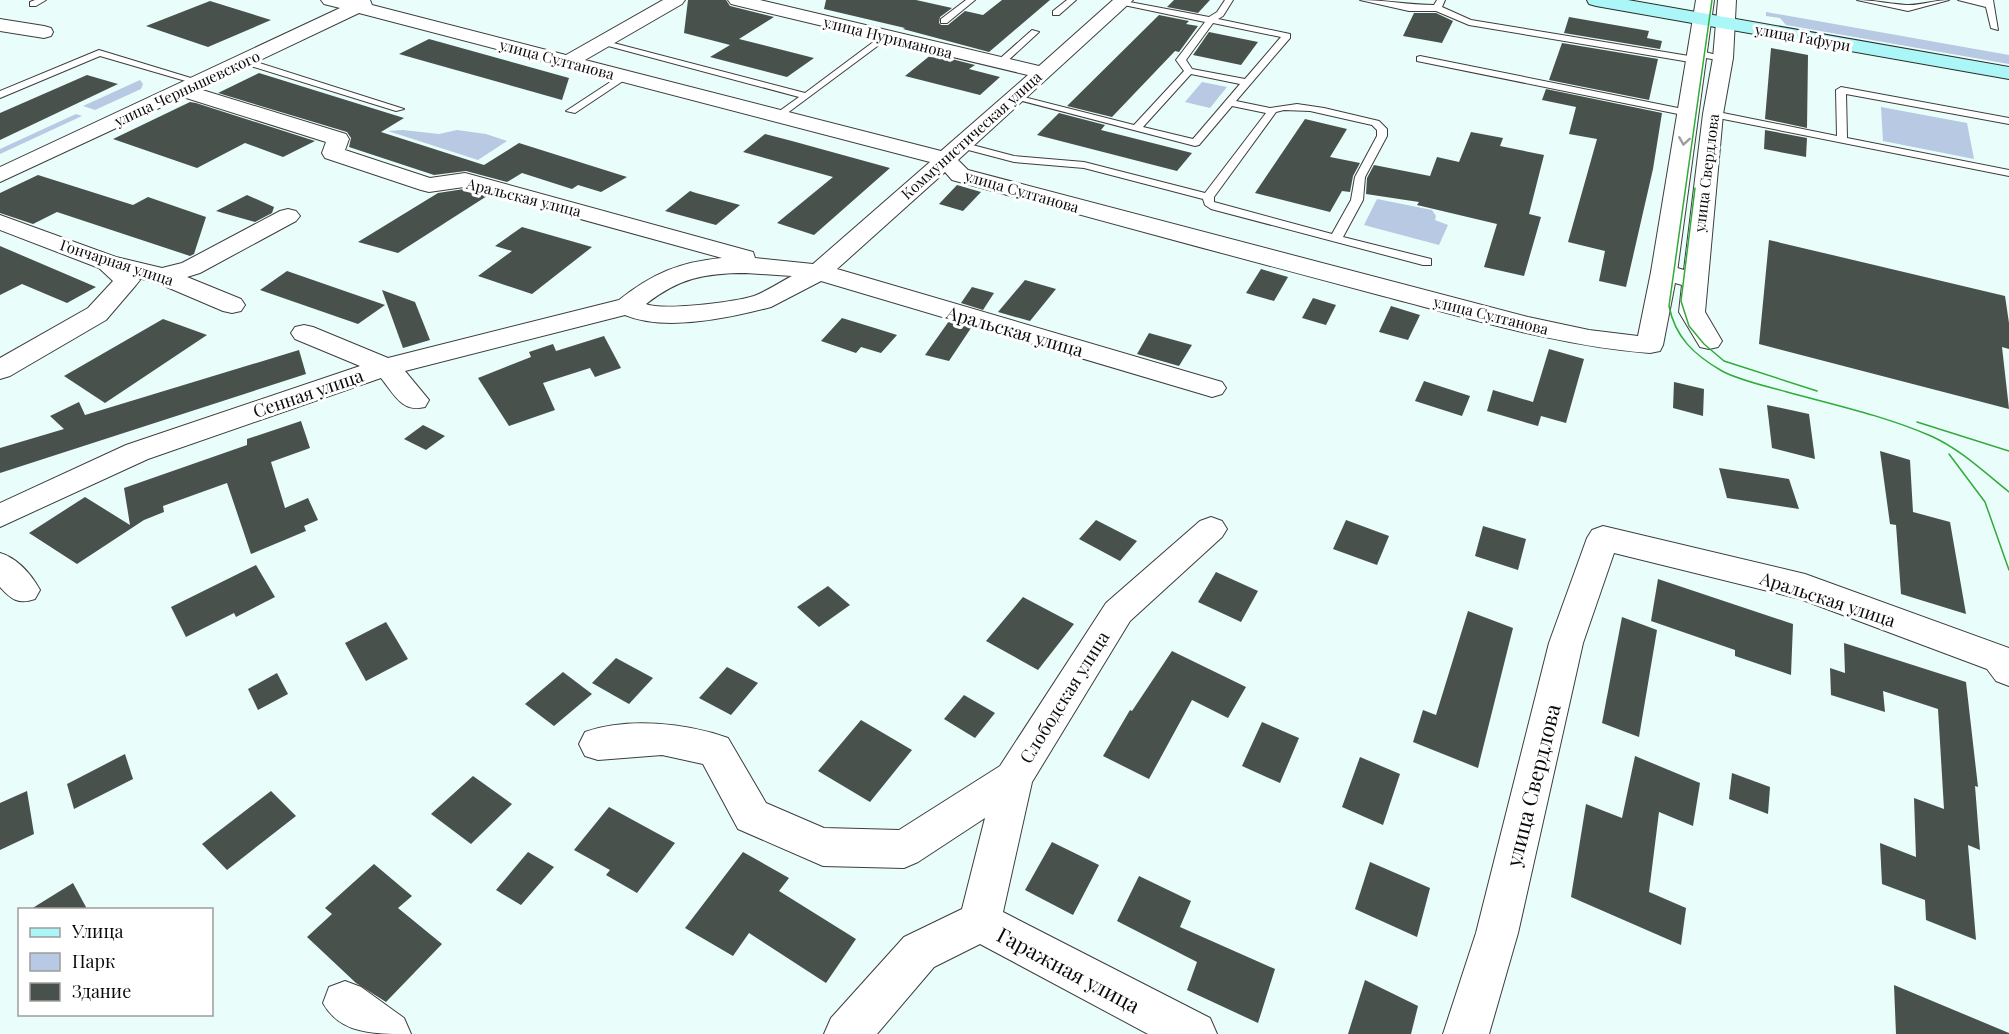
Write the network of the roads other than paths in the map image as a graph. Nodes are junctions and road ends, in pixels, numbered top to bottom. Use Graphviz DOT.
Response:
graph roads {
  1 [pos="42,0"];
  2 [pos="330,0"];
  3 [pos="676,0"];
  4 [pos="736,0"];
  5 [pos="971,0"];
  6 [pos="1072,0"];
  7 [pos="1229,0"];
  8 [pos="1364,0"];
  9 [pos="1596,0"];
  10 [pos="1727,0"];
  11 [pos="1861,0"];
  12 [pos="1945,0"];
  13 [pos="1962,0"];
  14 [pos="1123,1"];
  15 [pos="1989,2"];
  16 [pos="33,4"];
  17 [pos="365,4"];
  18 [pos="1439,4"];
  19 [pos="1703,9"];
  20 [pos="1056,14"];
  21 [pos="1211,20"];
  22 [pos="944,21"];
  23 [pos="1725,22"];
  24 [pos="0,25"];
  25 [pos="1995,28"];
  26 [pos="1035,32"];
  27 [pos="44,33"];
  28 [pos="887,36"];
  29 [pos="602,43"];
  30 [pos="1723,58"];
  31 [pos="1420,59"];
  32 [pos="1696,60"];
  33 [pos="244,61"];
  34 [pos="568,62"];
  35 [pos="999,64"];
  36 [pos="1189,71"];
  37 [pos="1040,72"];
  38 [pos="2009,73"];
  39 [pos="624,77"];
  40 [pos="1248,83"];
  41 [pos="190,86"];
  42 [pos="0,95"];
  43 [pos="806,96"];
  44 [pos="1012,97"];
  45 [pos="1231,103"];
  46 [pos="399,109"];
  47 [pos="571,111"];
  48 [pos="1271,111"];
  49 [pos="1688,113"];
  50 [pos="1713,114"];
  51 [pos="778,117"];
  52 [pos="2009,121"];
  53 [pos="1136,128"];
  54 [pos="1842,139"];
  55 [pos="953,152"];
  56 [pos="2009,173"];
  57 [pos="0,175"];
  58 [pos="1209,197"];
  59 [pos="288,216"];
  60 [pos="0,222"];
  61 [pos="1336,238"];
  62 [pos="108,262"];
  63 [pos="1427,262"];
  64 [pos="782,267"];
  65 [pos="819,272"];
  66 [pos="1664,272"];
  67 [pos="163,276"];
  68 [pos="1694,280"];
  69 [pos="232,305"];
  70 [pos="628,306"];
  71 [pos="304,333"];
  72 [pos="1709,341"];
  73 [pos="386,367"];
  74 [pos="0,370"];
  75 [pos="1212,388"];
  76 [pos="415,400"];
  77 [pos="0,516"];
  78 [pos="1211,529"];
  79 [pos="1603,538"];
  80 [pos="0,565"];
  81 [pos="23,590"];
  82 [pos="2009,671"];
  83 [pos="598,744"];
  84 [pos="1014,777"];
  85 [pos="980,922"];
  86 [pos="345,1003"];
  87 [pos="388,1034"];
  88 [pos="847,1034"];
  89 [pos="1194,1034"];
  90 [pos="1467,1034"];
  1 -- 16 [label="lane"];
  2 -- 17 [label="street, улица Султанова"];
  3 -- 29 [label="street"];
  4 -- 28 [label="street, улица Нуриманова"];
  5 -- 22 [label="lane"];
  6 -- 20 [label="lane"];
  7 -- 21 [label="lane"];
  8 -- 18 [label="lane"];
  9 -- 19 [label="main road, улица Гафури"];
  10 -- 23 [label="street, улица Свердлова"];
  11 -- 12 [label="lane"];
  13 -- 15 [label="lane"];
  14 -- 21 [label="lane"];
  14 -- 37 [label="street, Коммунистическая улица"];
  15 -- 25 [label="lane"];
  17 -- 33 [label="street, улица Чернышевского"];
  17 -- 34 [label="street, улица Султанова"];
  18 -- 32 [label="lane"];
  19 -- 23 [label="main road, улица Гафури"];
  19 -- 32 [label="street, улица Свердлова"];
  21 -- 36 [label="lane"];
  21 -- 40 [label="lane"];
  23 -- 30 [label="street, улица Свердлова"];
  23 -- 38 [label="main road, улица Гафури"];
  24 -- 27 [label="street"];
  26 -- 35 [label="lane"];
  28 -- 35 [label="street, улица Нуриманова"];
  28 -- 43 [label="lane"];
  29 -- 34 [label="street"];
  29 -- 43 [label="lane"];
  30 -- 32 [label="lane"];
  30 -- 50 [label="street, улица Свердлова"];
  31 -- 49 [label="lane"];
  32 -- 49 [label="street, улица Свердлова"];
  33 -- 41 [label="street, улица Чернышевского"];
  33 -- 46 [label="lane"];
  34 -- 39 [label="street, улица Султанова"];
  35 -- 37 [label="street, улица Нуриманова"];
  36 -- 40 [label="lane"];
  36 -- 53 [label="lane"];
  37 -- 44 [label="street, Коммунистическая улица"];
  39 -- 47 [label="lane"];
  39 -- 51 [label="street, улица Султанова"];
  40 -- 45 [label="lane"];
  41 -- 42 [label="lane"];
  41 -- 57 [label="street, улица Чернышевского"];
  41 -- 64 [label="street, Аральская улица"];
  43 -- 51 [label="lane"];
  44 -- 53 [label="lane"];
  44 -- 55 [label="street, Коммунистическая улица"];
  45 -- 48 [label="lane"];
  45 -- 53 [label="lane"];
  48 -- 58 [label="lane"];
  48 -- 61 [label="lane"];
  49 -- 66 [label="street, улица Свердлова, one-way"];
  50 -- 54 [label="lane"];
  50 -- 68 [label="street, улица Свердлова"];
  51 -- 55 [label="street, улица Султанова"];
  52 -- 54 [label="lane"];
  54 -- 56 [label="lane"];
  55 -- 58 [label="lane"];
  55 -- 65 [label="street, Коммунистическая улица"];
  55 -- 66 [label="street, улица Султанова"];
  58 -- 61 [label="lane"];
  59 -- 67 [label="street"];
  60 -- 62 [label="street, Гончарная улица"];
  61 -- 63 [label="lane"];
  62 -- 67 [label="street, Гончарная улица"];
  62 -- 74 [label="street"];
  64 -- 65 [label="street, Сенная улица"];
  64 -- 70 [label="street, Сенная улица"];
  65 -- 70 [label="street, Сенная улица"];
  65 -- 75 [label="street, Аральская улица"];
  66 -- 68 [label="street"];
  67 -- 69 [label="street, Гончарная улица"];
  68 -- 72 [label="street, улица Свердлова"];
  70 -- 73 [label="street, Сенная улица"];
  71 -- 73 [label="street"];
  73 -- 76 [label="street"];
  73 -- 77 [label="street, Сенная улица"];
  78 -- 84 [label="street, Слободская улица"];
  79 -- 82 [label="street, Аральская улица"];
  79 -- 90 [label="street, улица Свердлова"];
  80 -- 81 [label="street"];
  83 -- 84 [label="street, Слободская улица"];
  84 -- 85 [label="street, Гаражная улица"];
  85 -- 88 [label="street"];
  85 -- 89 [label="street, Гаражная улица"];
  86 -- 87 [label="street"];
}
